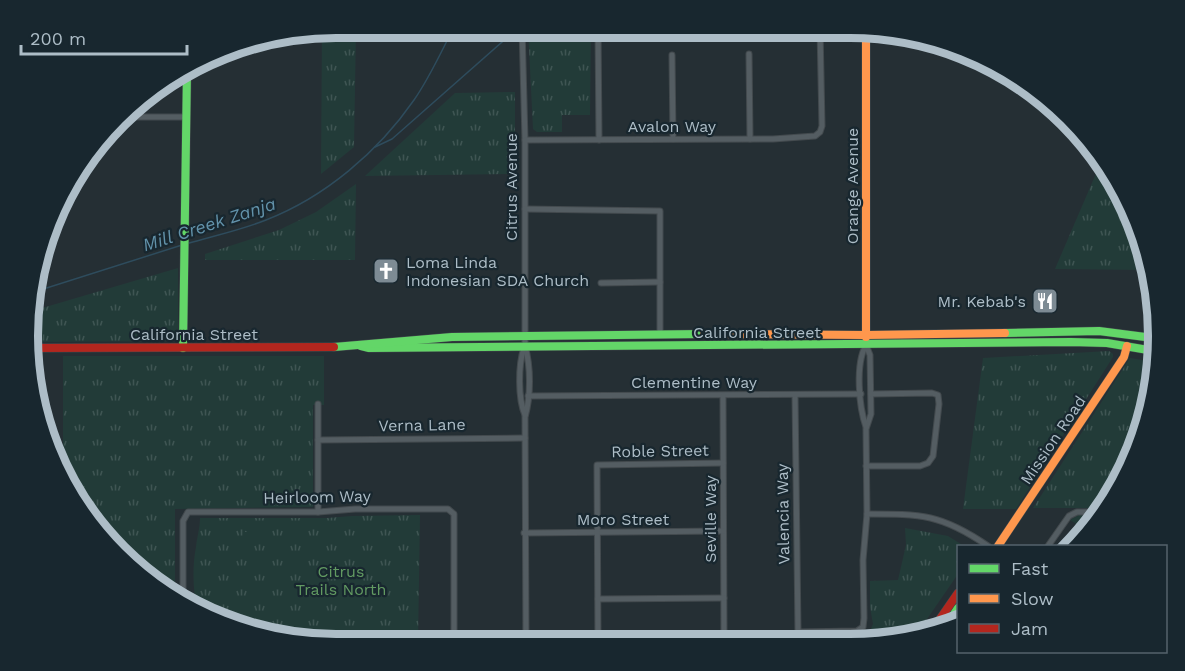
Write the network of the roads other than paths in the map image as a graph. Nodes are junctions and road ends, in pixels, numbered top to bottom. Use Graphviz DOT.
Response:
graph roads {
  1 [pos="522,38"];
  2 [pos="598,38"];
  3 [pos="820,38"];
  4 [pos="866,38"];
  5 [pos="749,54"];
  6 [pos="672,56"];
  7 [pos="187,77"];
  8 [pos="133,117"];
  9 [pos="186,117"];
  10 [pos="673,139"];
  11 [pos="750,139"];
  12 [pos="525,140"];
  13 [pos="599,140"];
  14 [pos="525,209"];
  15 [pos="660,282"];
  16 [pos="601,283"];
  17 [pos="1062,332"];
  18 [pos="660,334"];
  19 [pos="866,335"];
  20 [pos="525,336"];
  21 [pos="1148,337"];
  22 [pos="1063,343"];
  23 [pos="866,345"];
  24 [pos="359,346"];
  25 [pos="525,346"];
  26 [pos="1127,346"];
  27 [pos="38,348"];
  28 [pos="183,348"];
  29 [pos="1147,350"];
  30 [pos="861,394"];
  31 [pos="871,394"];
  32 [pos="795,395"];
  33 [pos="528,396"];
  34 [pos="723,396"];
  35 [pos="318,404"];
  36 [pos="525,417"];
  37 [pos="866,429"];
  38 [pos="525,438"];
  39 [pos="318,440"];
  40 [pos="723,463"];
  41 [pos="866,466"];
  42 [pos="318,512"];
  43 [pos="1089,512"];
  44 [pos="867,514"];
  45 [pos="723,531"];
  46 [pos="524,533"];
  47 [pos="597,533"];
  48 [pos="986,545"];
  49 [pos="999,545"];
  50 [pos="1049,545"];
  51 [pos="183,592"];
  52 [pos="957,594"];
  53 [pos="598,598"];
  54 [pos="724,598"];
  55 [pos="940,619"];
  56 [pos="863,627"];
  57 [pos="454,634"];
  58 [pos="526,634"];
  59 [pos="598,634"];
  60 [pos="724,634"];
  1 -- 12 [label="street, Citrus Avenue"];
  2 -- 13 [label="street"];
  3 -- 11 [label="street, Avalon Way"];
  4 -- 19 [label="main road, Orange Avenue"];
  5 -- 11 [label="street"];
  6 -- 10 [label="street"];
  7 -- 9 [label="main road"];
  8 -- 9 [label="street"];
  9 -- 28 [label="main road"];
  10 -- 11 [label="street, Avalon Way"];
  10 -- 13 [label="street, Avalon Way"];
  12 -- 13 [label="street, Avalon Way"];
  12 -- 14 [label="street, Citrus Avenue"];
  14 -- 15 [label="street"];
  14 -- 20 [label="street, Citrus Avenue"];
  15 -- 16 [label="street"];
  15 -- 18 [label="street"];
  17 -- 19 [label="main road, California Street"];
  17 -- 21 [label="main road, California Street"];
  17 -- 22 [label="main road"];
  18 -- 19 [label="main road, California Street"];
  18 -- 20 [label="main road, California Street"];
  19 -- 23 [label="main road, Orange Avenue"];
  20 -- 24 [label="main road, California Street"];
  20 -- 25 [label="street, Citrus Avenue"];
  22 -- 23 [label="main road, California Street"];
  22 -- 26 [label="main road, California Street"];
  23 -- 25 [label="main road, California Street"];
  23 -- 30 [label="street, Orange Avenue"];
  23 -- 31 [label="street, Orange Avenue"];
  24 -- 25 [label="main road, California Street"];
  24 -- 28 [label="main road, California Street"];
  25 -- 33 [label="street, Citrus Avenue"];
  25 -- 36 [label="street, Citrus Avenue"];
  26 -- 29 [label="main road, California Street"];
  26 -- 49 [label="main road, Mission Road"];
  27 -- 28 [label="main road, California Street"];
  30 -- 32 [label="street, Clementine Way"];
  30 -- 37 [label="street, Orange Avenue"];
  31 -- 37 [label="street, Orange Avenue"];
  31 -- 41 [label="street"];
  32 -- 34 [label="street, Clementine Way"];
  32 -- 56 [label="street, Valencia Way"];
  33 -- 34 [label="street, Clementine Way"];
  33 -- 36 [label="street, Citrus Avenue"];
  34 -- 40 [label="street, Seville Way"];
  35 -- 39 [label="street"];
  36 -- 38 [label="street, Citrus Avenue"];
  37 -- 41 [label="street, Orange Avenue"];
  38 -- 39 [label="street, Verna Lane"];
  38 -- 46 [label="street, Citrus Avenue"];
  39 -- 42 [label="street"];
  40 -- 45 [label="street, Seville Way"];
  40 -- 47 [label="street, Roble Street"];
  41 -- 44 [label="street, Orange Avenue"];
  42 -- 51 [label="street, Heirloom Way"];
  42 -- 57 [label="street, Heirloom Way"];
  43 -- 50 [label="street"];
  44 -- 48 [label="street"];
  44 -- 56 [label="street, Orange Avenue"];
  45 -- 47 [label="street, Moro Street"];
  45 -- 54 [label="street, Seville Way"];
  46 -- 47 [label="street, Moro Street"];
  46 -- 58 [label="street, Citrus Avenue"];
  47 -- 53 [label="street"];
  52 -- 55 [label="main road"];
  53 -- 54 [label="street"];
  53 -- 59 [label="street"];
  54 -- 60 [label="street, Seville Way"];
}
